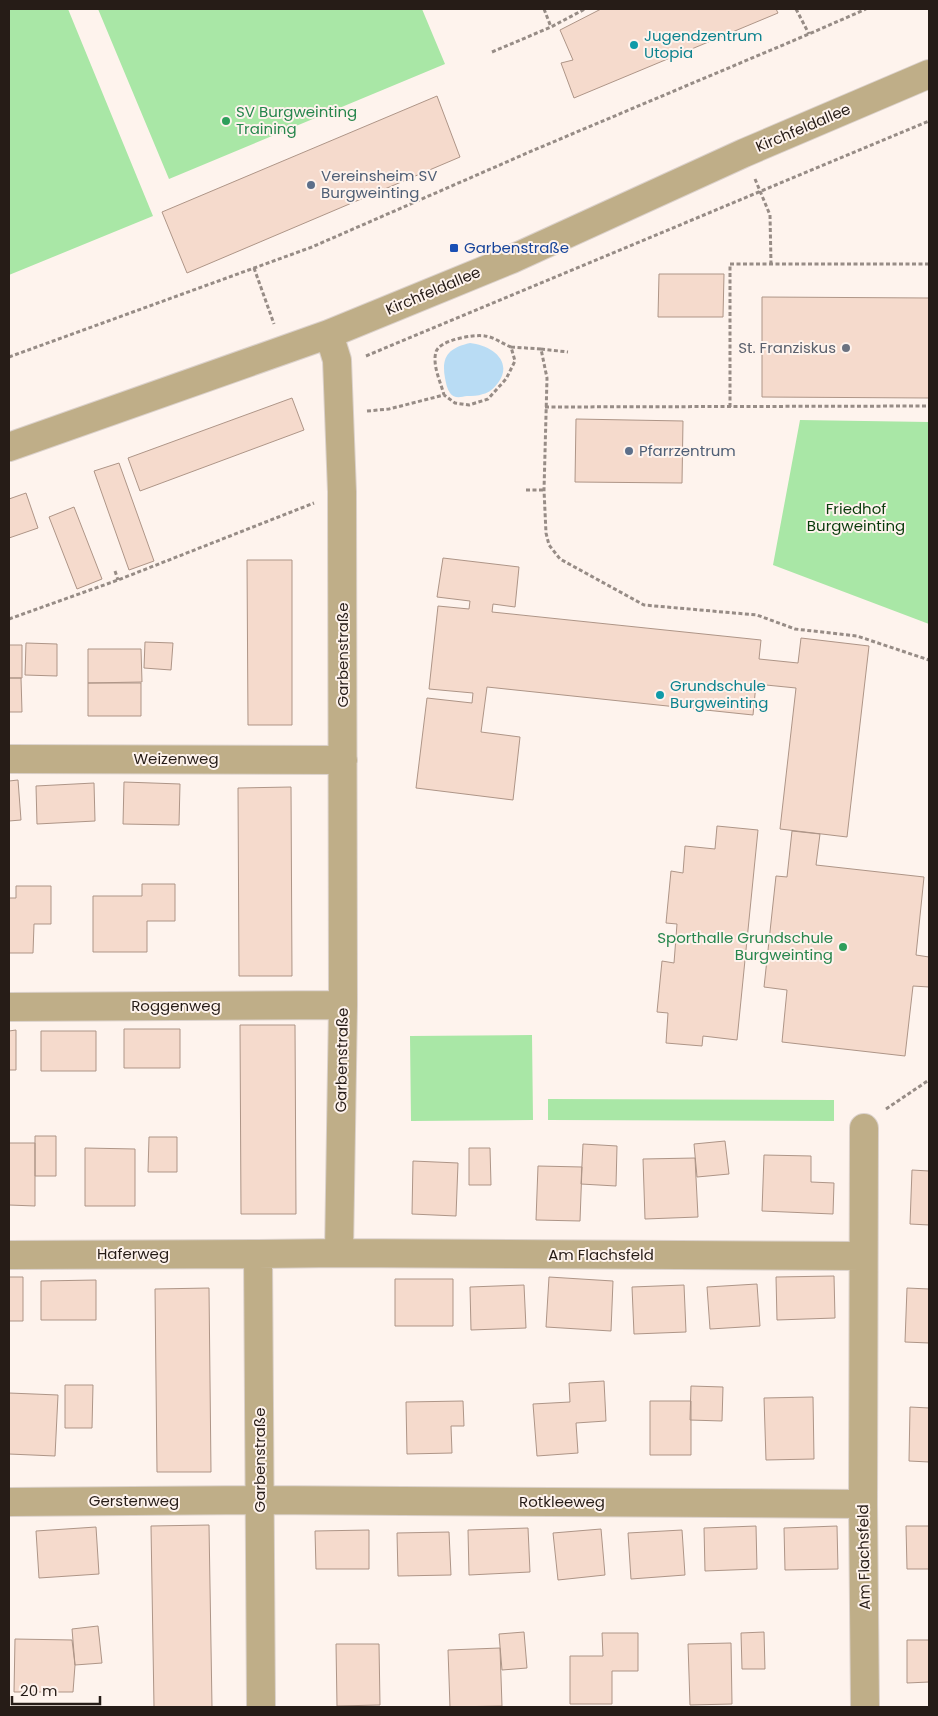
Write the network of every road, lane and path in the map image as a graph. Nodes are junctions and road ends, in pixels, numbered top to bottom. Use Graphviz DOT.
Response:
graph roads {
  1 [pos="544,9"];
  2 [pos="585,9"];
  3 [pos="796,9"];
  4 [pos="866,9"];
  5 [pos="551,27"];
  6 [pos="809,34"];
  7 [pos="492,52"];
  8 [pos="929,74"];
  9 [pos="744,153"];
  10 [pos="771,264"];
  11 [pos="929,264"];
  12 [pos="254,268"];
  13 [pos="329,334"];
  14 [pos="511,347"];
  15 [pos="542,349"];
  16 [pos="284,350"];
  17 [pos="568,352"];
  18 [pos="9,357"];
  19 [pos="444,395"];
  20 [pos="730,406"];
  21 [pos="929,406"];
  22 [pos="545,407"];
  23 [pos="339,413"];
  24 [pos="9,447"];
  25 [pos="526,490"];
  26 [pos="544,490"];
  27 [pos="342,492"];
  28 [pos="115,571"];
  29 [pos="118,580"];
  30 [pos="9,619"];
  31 [pos="929,660"];
  32 [pos="9,759"];
  33 [pos="343,760"];
  34 [pos="343,1005"];
  35 [pos="9,1007"];
  36 [pos="929,1080"];
  37 [pos="864,1128"];
  38 [pos="339,1253"];
  39 [pos="9,1254"];
  40 [pos="258,1254"];
  41 [pos="863,1256"];
  42 [pos="260,1500"];
  43 [pos="9,1502"];
  44 [pos="863,1504"];
  45 [pos="261,1707"];
  46 [pos="865,1707"];
  1 -- 5 [label="path"];
  2 -- 5 [label="path"];
  3 -- 6 [label="path"];
  4 -- 6 [label="path"];
  5 -- 7 [label="path"];
  6 -- 12 [label="path"];
  8 -- 9 [label="street, Kirchfeldallee"];
  9 -- 10 [label="path"];
  9 -- 13 [label="street, Kirchfeldallee"];
  10 -- 11 [label="path"];
  10 -- 20 [label="path"];
  12 -- 16 [label="path"];
  12 -- 18 [label="path"];
  13 -- 16 [label="street, Kirchfeldallee"];
  13 -- 23 [label="street, Garbenstraße"];
  14 -- 15 [label="path"];
  14 -- 19 [label="path"];
  14 -- 19 [label="path"];
  15 -- 17 [label="path"];
  15 -- 22 [label="path"];
  16 -- 24 [label="street, Kirchfeldallee"];
  19 -- 23 [label="path"];
  20 -- 21 [label="path"];
  20 -- 22 [label="path"];
  22 -- 26 [label="path"];
  23 -- 27 [label="street, Garbenstraße"];
  25 -- 26 [label="path"];
  26 -- 31 [label="path"];
  27 -- 29 [label="path"];
  27 -- 33 [label="street, Garbenstraße"];
  28 -- 29 [label="path"];
  29 -- 30 [label="path"];
  32 -- 33 [label="street, Weizenweg"];
  33 -- 34 [label="street, Garbenstraße"];
  34 -- 35 [label="street, Roggenweg"];
  34 -- 38 [label="street, Garbenstraße"];
  36 -- 37 [label="path"];
  37 -- 41 [label="street, Am Flachsfeld"];
  38 -- 40 [label="street"];
  38 -- 41 [label="street, Am Flachsfeld"];
  39 -- 40 [label="street, Haferweg"];
  40 -- 42 [label="street, Garbenstraße"];
  41 -- 44 [label="street, Am Flachsfeld"];
  42 -- 43 [label="street, Gerstenweg"];
  42 -- 44 [label="street, Rotkleeweg"];
  42 -- 45 [label="street, Garbenstraße"];
  44 -- 46 [label="street, Am Flachsfeld"];
}
